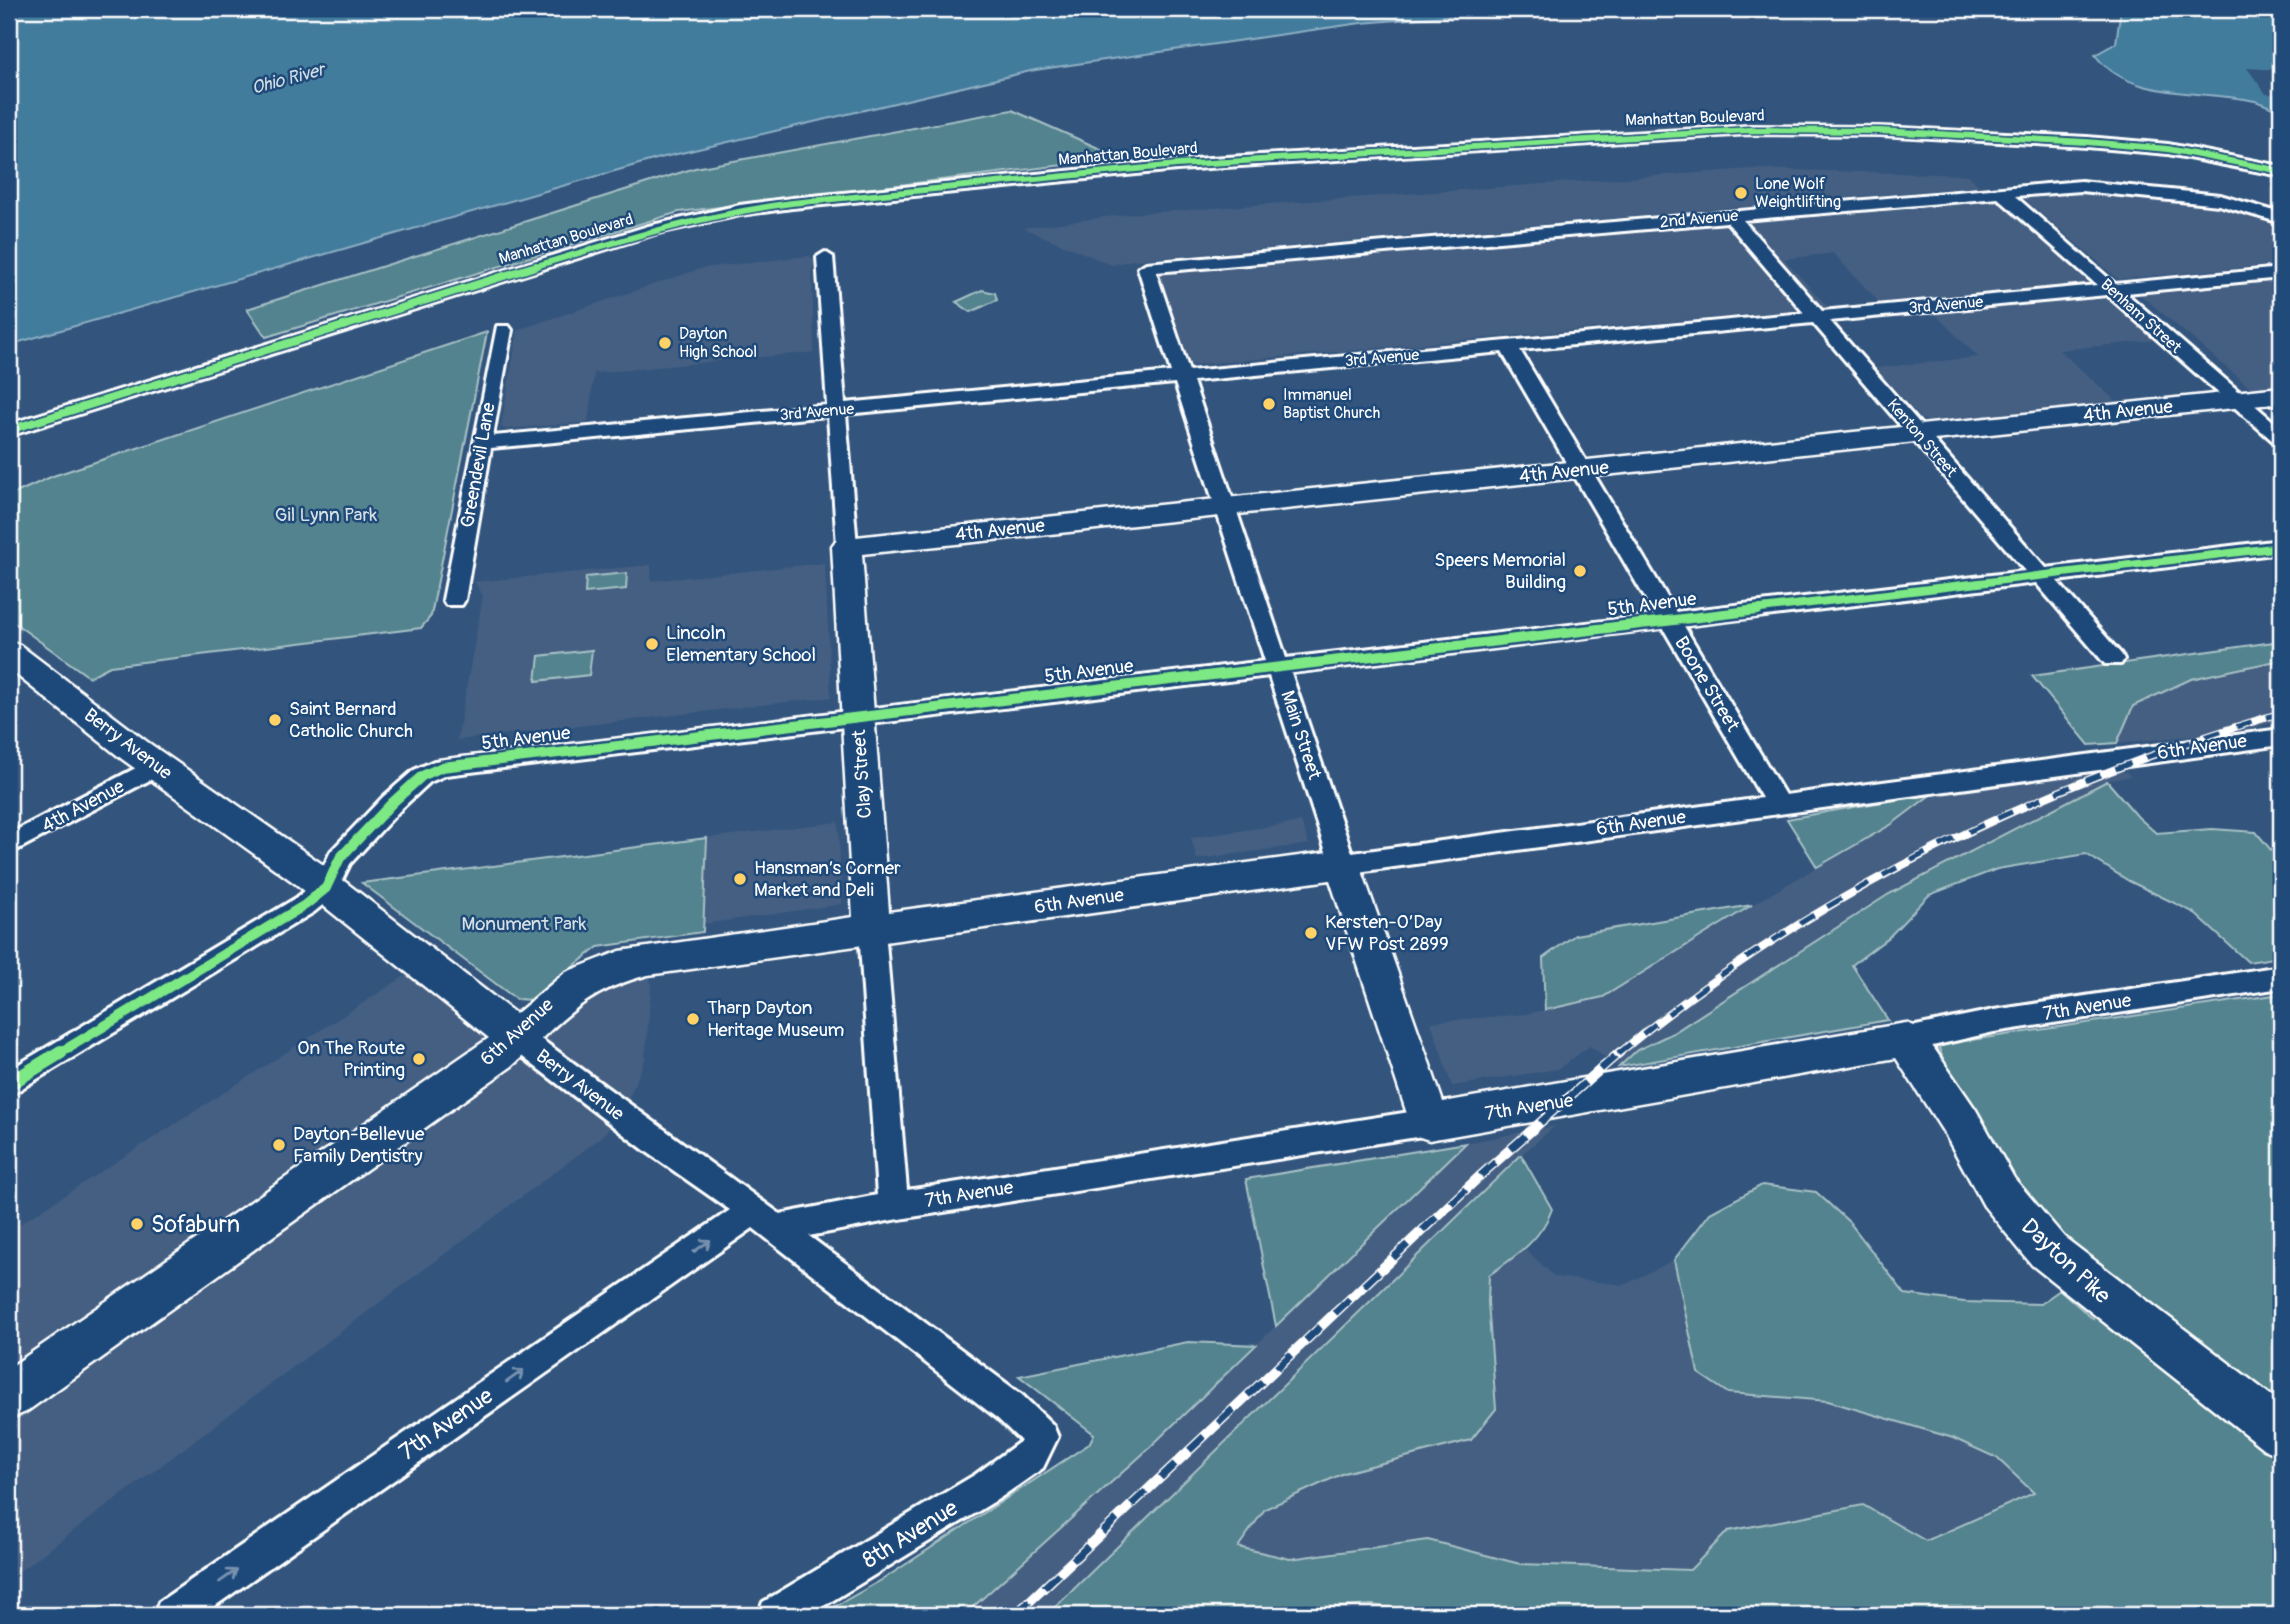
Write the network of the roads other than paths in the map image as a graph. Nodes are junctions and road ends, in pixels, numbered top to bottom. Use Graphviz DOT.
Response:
graph roads {
  1 [pos="2281,171"];
  2 [pos="2002,193"];
  3 [pos="1731,217"];
  4 [pos="2281,218"];
  5 [pos="825,257"];
  6 [pos="1146,268"];
  7 [pos="2281,273"];
  8 [pos="2110,289"];
  9 [pos="1817,317"];
  10 [pos="503,330"];
  11 [pos="1508,346"];
  12 [pos="1182,377"];
  13 [pos="2281,395"];
  14 [pos="2238,399"];
  15 [pos="836,410"];
  16 [pos="9,430"];
  17 [pos="1918,433"];
  18 [pos="2281,438"];
  19 [pos="482,443"];
  20 [pos="1581,471"];
  21 [pos="1225,506"];
  22 [pos="847,546"];
  23 [pos="2281,547"];
  24 [pos="2041,576"];
  25 [pos="454,600"];
  26 [pos="1669,620"];
  27 [pos="2113,659"];
  28 [pos="12,661"];
  29 [pos="1278,666"];
  30 [pos="858,717"];
  31 [pos="2281,737"];
  32 [pos="157,766"];
  33 [pos="1778,804"];
  34 [pos="9,845"];
  35 [pos="1343,864"];
  36 [pos="326,888"];
  37 [pos="872,930"];
  38 [pos="2281,977"];
  39 [pos="517,1037"];
  40 [pos="1906,1040"];
  41 [pos="9,1084"];
  42 [pos="1429,1122"];
  43 [pos="893,1206"];
  44 [pos="765,1219"];
  45 [pos="9,1396"];
  46 [pos="2281,1432"];
  47 [pos="1039,1446"];
  48 [pos="172,1615"];
  49 [pos="776,1615"];
  1 -- 16 [label="street, Manhattan Boulevard"];
  2 -- 3 [label="street, 2nd Avenue"];
  2 -- 4 [label="street, 2nd Avenue"];
  2 -- 8 [label="street, Benham Street"];
  3 -- 6 [label="street, 2nd Avenue"];
  3 -- 9 [label="street, Kenton Street"];
  5 -- 15 [label="street, Clay Street"];
  6 -- 12 [label="street, Main Street"];
  7 -- 8 [label="street, 3rd Avenue"];
  8 -- 9 [label="street, 3rd Avenue"];
  8 -- 14 [label="street, Benham Street"];
  9 -- 11 [label="street, 3rd Avenue"];
  9 -- 17 [label="street, Kenton Street"];
  10 -- 19 [label="street, Greendevil Lane"];
  11 -- 12 [label="street, 3rd Avenue"];
  11 -- 20 [label="street, Boone Street"];
  12 -- 15 [label="street, 3rd Avenue"];
  12 -- 21 [label="street, Main Street"];
  13 -- 14 [label="street, 4th Avenue"];
  14 -- 17 [label="street, 4th Avenue"];
  14 -- 18 [label="street, Benham Street"];
  15 -- 19 [label="street, 3rd Avenue"];
  15 -- 22 [label="street, Clay Street"];
  17 -- 20 [label="street, 4th Avenue"];
  17 -- 24 [label="street, Kenton Street"];
  19 -- 25 [label="street, Greendevil Lane"];
  20 -- 21 [label="street, 4th Avenue"];
  20 -- 26 [label="street, Boone Street"];
  21 -- 22 [label="street, 4th Avenue"];
  21 -- 29 [label="street, Main Street"];
  22 -- 30 [label="street, Clay Street"];
  23 -- 24 [label="street, 5th Avenue"];
  24 -- 26 [label="street, 5th Avenue"];
  24 -- 27 [label="street, Kenton Street"];
  26 -- 29 [label="street, 5th Avenue"];
  26 -- 33 [label="street, Boone Street"];
  28 -- 32 [label="street, Berry Avenue"];
  29 -- 30 [label="street, 5th Avenue"];
  29 -- 35 [label="street, Main Street"];
  30 -- 36 [label="street, 5th Avenue"];
  30 -- 37 [label="street, Clay Street"];
  31 -- 33 [label="street, 6th Avenue"];
  32 -- 34 [label="street, 4th Avenue"];
  32 -- 36 [label="street, Berry Avenue"];
  33 -- 35 [label="street, 6th Avenue"];
  35 -- 37 [label="street, 6th Avenue"];
  35 -- 42 [label="street, Main Street"];
  36 -- 39 [label="street, Berry Avenue"];
  36 -- 41 [label="street, 5th Avenue"];
  37 -- 39 [label="street, 6th Avenue"];
  37 -- 43 [label="street, Clay Street"];
  38 -- 40 [label="street, 7th Avenue"];
  39 -- 44 [label="street, Berry Avenue"];
  39 -- 45 [label="street, 6th Avenue"];
  40 -- 42 [label="street, 7th Avenue"];
  40 -- 46 [label="street, Dayton Pike"];
  42 -- 43 [label="street, 7th Avenue"];
  43 -- 44 [label="street, 7th Avenue"];
  44 -- 47 [label="street, Berry Avenue"];
  48 -- 44 [label="street, 7th Avenue, one-way"];
  47 -- 49 [label="street, 8th Avenue"];
}
